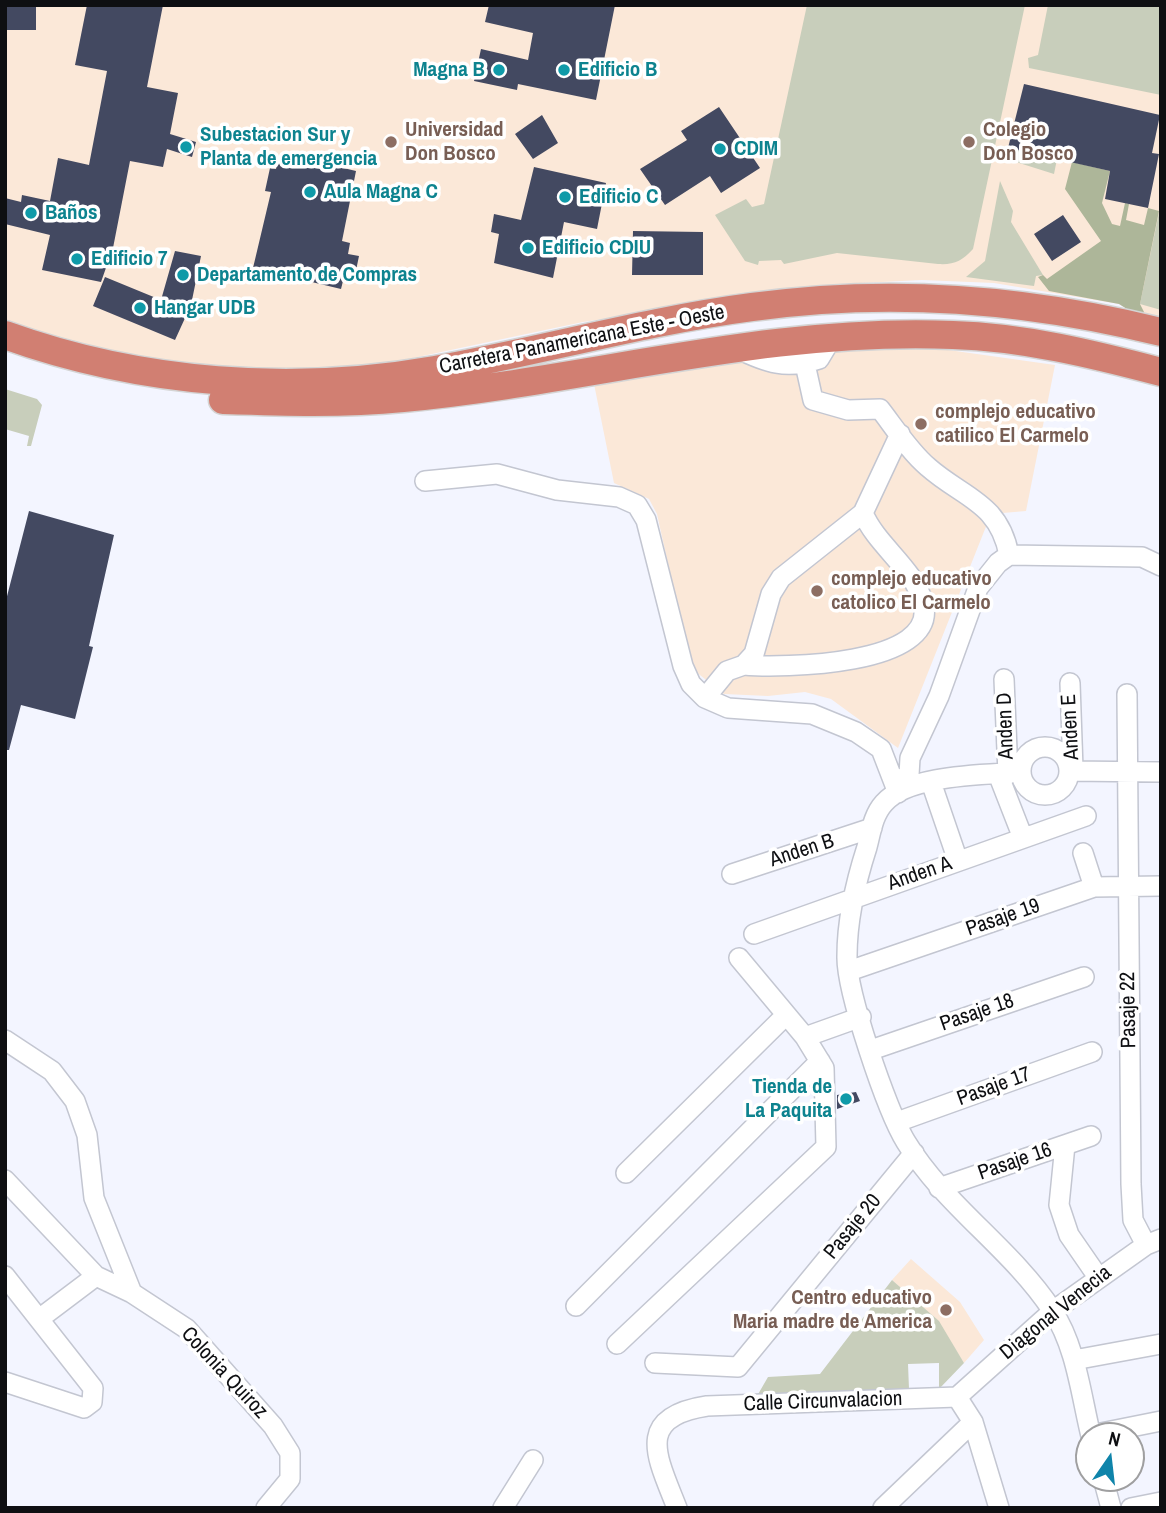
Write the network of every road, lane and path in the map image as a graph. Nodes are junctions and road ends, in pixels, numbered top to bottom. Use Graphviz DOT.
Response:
graph roads {
  1 [pos="1161,332"];
  2 [pos="5,335"];
  3 [pos="831,339"];
  4 [pos="735,348"];
  5 [pos="5,353"];
  6 [pos="805,364"];
  7 [pos="1161,372"];
  8 [pos="900,434"];
  9 [pos="425,481"];
  10 [pos="863,513"];
  11 [pos="1009,555"];
  12 [pos="1161,566"];
  13 [pos="744,665"];
  14 [pos="1004,679"];
  15 [pos="1070,683"];
  16 [pos="1127,694"];
  17 [pos="705,698"];
  18 [pos="1071,771"];
  19 [pos="1127,771"];
  20 [pos="1161,772"];
  21 [pos="1009,773"];
  22 [pos="931,782"];
  23 [pos="897,787"];
  24 [pos="1087,816"];
  25 [pos="872,828"];
  26 [pos="1023,838"];
  27 [pos="1083,853"];
  28 [pos="958,861"];
  29 [pos="732,874"];
  30 [pos="1161,886"];
  31 [pos="1094,887"];
  32 [pos="1128,887"];
  33 [pos="855,896"];
  34 [pos="754,934"];
  35 [pos="739,958"];
  36 [pos="849,971"];
  37 [pos="1084,977"];
  38 [pos="786,1014"];
  39 [pos="861,1017"];
  40 [pos="805,1037"];
  41 [pos="5,1040"];
  42 [pos="871,1049"];
  43 [pos="1092,1052"];
  44 [pos="820,1061"];
  45 [pos="897,1122"];
  46 [pos="1091,1136"];
  47 [pos="1065,1145"];
  48 [pos="914,1153"];
  49 [pos="626,1173"];
  50 [pos="5,1180"];
  51 [pos="939,1188"];
  52 [pos="1153,1242"];
  53 [pos="5,1276"];
  54 [pos="96,1276"];
  55 [pos="1098,1277"];
  56 [pos="132,1293"];
  57 [pos="576,1306"];
  58 [pos="1053,1311"];
  59 [pos="39,1319"];
  60 [pos="617,1343"];
  61 [pos="1161,1344"];
  62 [pos="1073,1360"];
  63 [pos="654,1363"];
  64 [pos="5,1382"];
  65 [pos="957,1397"];
  66 [pos="973,1422"];
  67 [pos="1088,1422"];
  68 [pos="533,1460"];
  69 [pos="1161,1502"];
  70 [pos="266,1508"];
  71 [pos="503,1508"];
  72 [pos="677,1508"];
  73 [pos="883,1508"];
  74 [pos="999,1508"];
  75 [pos="1131,1508"];
  1 -- 2 [label="highway, Carretera Panamericana Este - Oeste"];
  3 -- 4 [label="highway, Carretera Panamericana Este - Oeste"];
  3 -- 6 [label="street"];
  3 -- 7 [label="highway, Carretera Panamericana Este - Oeste"];
  4 -- 5 [label="highway, Carretera Panamericana Este - Oeste"];
  4 -- 6 [label="street"];
  6 -- 8 [label="street"];
  8 -- 10 [label="street"];
  8 -- 11 [label="street"];
  9 -- 17 [label="street"];
  10 -- 13 [label="street"];
  10 -- 13 [label="street"];
  11 -- 12 [label="street"];
  11 -- 23 [label="street"];
  13 -- 17 [label="street"];
  14 -- 21 [label="street, Anden D"];
  15 -- 18 [label="street, Anden E"];
  16 -- 19 [label="street, Pasaje 22"];
  17 -- 23 [label="street"];
  18 -- 19 [label="street"];
  18 -- 21 [label="street"];
  18 -- 21 [label="street"];
  19 -- 20 [label="street"];
  19 -- 32 [label="street, Pasaje 22"];
  21 -- 22 [label="street"];
  21 -- 26 [label="street, Anden D"];
  22 -- 23 [label="street"];
  22 -- 28 [label="street"];
  23 -- 25 [label="street"];
  24 -- 26 [label="street, Anden A"];
  25 -- 29 [label="street, Anden B"];
  25 -- 33 [label="street"];
  26 -- 28 [label="street, Anden A"];
  27 -- 31 [label="street"];
  28 -- 33 [label="street, Anden A"];
  30 -- 32 [label="street, Pasaje 19"];
  31 -- 32 [label="street, Pasaje 19"];
  31 -- 36 [label="street, Pasaje 19"];
  32 -- 52 [label="street, Pasaje 22"];
  33 -- 34 [label="street, Anden A"];
  33 -- 36 [label="street"];
  35 -- 38 [label="street"];
  36 -- 39 [label="street"];
  37 -- 42 [label="street, Pasaje 18"];
  38 -- 40 [label="street"];
  38 -- 49 [label="street"];
  39 -- 40 [label="street"];
  39 -- 42 [label="street"];
  40 -- 44 [label="street"];
  41 -- 56 [label="street"];
  42 -- 45 [label="street"];
  43 -- 45 [label="street, Pasaje 17"];
  44 -- 57 [label="street"];
  44 -- 60 [label="street"];
  45 -- 48 [label="street"];
  46 -- 47 [label="street, Pasaje 16"];
  47 -- 51 [label="street, Pasaje 16"];
  47 -- 55 [label="street"];
  48 -- 51 [label="street"];
  48 -- 63 [label="street, Pasaje 20"];
  50 -- 54 [label="street"];
  51 -- 58 [label="street"];
  52 -- 55 [label="street, Diagonal Venecia"];
  53 -- 59 [label="street"];
  54 -- 56 [label="street, Colonia Quiroz"];
  54 -- 59 [label="street"];
  55 -- 58 [label="street, Diagonal Venecia"];
  56 -- 70 [label="street, Colonia Quiroz"];
  58 -- 62 [label="street"];
  58 -- 65 [label="street, Diagonal Venecia"];
  59 -- 64 [label="street"];
  61 -- 62 [label="street"];
  62 -- 67 [label="street"];
  65 -- 66 [label="street"];
  65 -- 72 [label="street, Calle Circunvalacion"];
  66 -- 73 [label="street"];
  66 -- 74 [label="street"];
  68 -- 71 [label="street"];
  69 -- 75 [label="street"];
}
